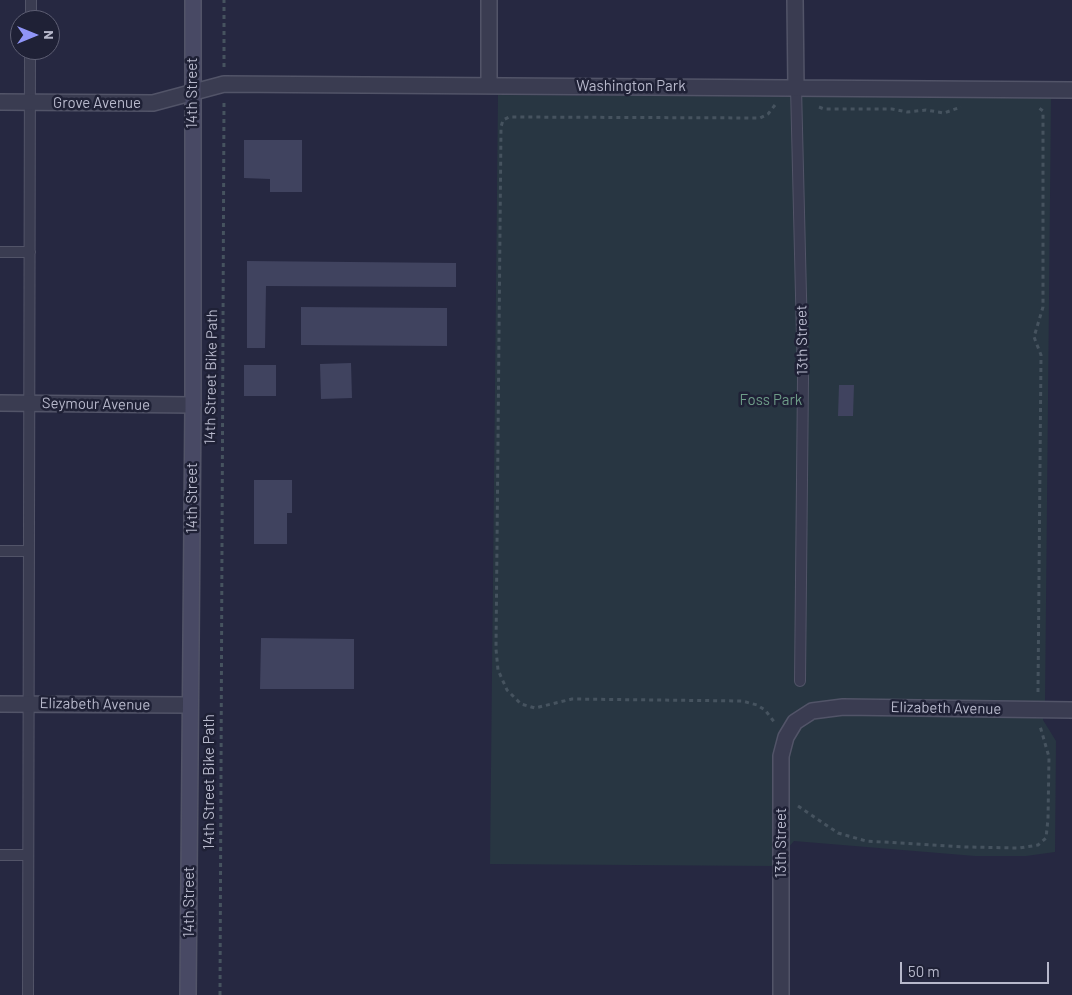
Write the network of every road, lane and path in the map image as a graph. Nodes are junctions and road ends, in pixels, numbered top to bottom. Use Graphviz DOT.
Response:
graph roads {
  1 [pos="193,0"];
  2 [pos="224,0"];
  3 [pos="489,0"];
  4 [pos="795,0"];
  5 [pos="30,60"];
  6 [pos="224,84"];
  7 [pos="489,86"];
  8 [pos="1072,90"];
  9 [pos="796,93"];
  10 [pos="192,94"];
  11 [pos="0,102"];
  12 [pos="30,102"];
  13 [pos="970,106"];
  14 [pos="1033,107"];
  15 [pos="0,252"];
  16 [pos="30,252"];
  17 [pos="0,403"];
  18 [pos="29,404"];
  19 [pos="192,405"];
  20 [pos="0,551"];
  21 [pos="29,551"];
  22 [pos="800,681"];
  23 [pos="0,704"];
  24 [pos="28,704"];
  25 [pos="190,705"];
  26 [pos="820,709"];
  27 [pos="1038,709"];
  28 [pos="1072,710"];
  29 [pos="784,744"];
  30 [pos="780,798"];
  31 [pos="0,855"];
  32 [pos="28,855"];
  33 [pos="28,995"];
  34 [pos="188,995"];
  35 [pos="220,995"];
  36 [pos="781,995"];
  1 -- 10 [label="street, 14th Street"];
  2 -- 6 [label="path, 14th Street Bike Path"];
  3 -- 7 [label="street"];
  4 -- 9 [label="street, 13th Street"];
  5 -- 12 [label="lane"];
  6 -- 7 [label="street, Washington Park"];
  6 -- 10 [label="street, Washington Park"];
  6 -- 35 [label="path, 14th Street Bike Path"];
  7 -- 9 [label="street, Washington Park"];
  8 -- 9 [label="street, Washington Park"];
  9 -- 13 [label="path"];
  9 -- 22 [label="lane, 13th Street"];
  9 -- 29 [label="path"];
  10 -- 12 [label="street, Grove Avenue"];
  10 -- 19 [label="street, 14th Street"];
  11 -- 12 [label="street, Grove Avenue"];
  12 -- 16 [label="lane"];
  14 -- 27 [label="path"];
  15 -- 16 [label="lane"];
  16 -- 18 [label="lane"];
  17 -- 18 [label="street, Seymour Avenue"];
  18 -- 19 [label="street, Seymour Avenue"];
  18 -- 21 [label="lane"];
  19 -- 25 [label="street, 14th Street"];
  20 -- 21 [label="lane"];
  21 -- 24 [label="lane"];
  23 -- 24 [label="street, Elizabeth Avenue"];
  24 -- 25 [label="street, Elizabeth Avenue"];
  24 -- 32 [label="lane"];
  25 -- 34 [label="street, 14th Street"];
  26 -- 27 [label="street, Elizabeth Avenue"];
  26 -- 29 [label="street, 13th Street"];
  27 -- 28 [label="street, Elizabeth Avenue"];
  27 -- 30 [label="path"];
  29 -- 30 [label="street, 13th Street"];
  30 -- 36 [label="street, 13th Street"];
  31 -- 32 [label="lane"];
  32 -- 33 [label="lane"];
}
